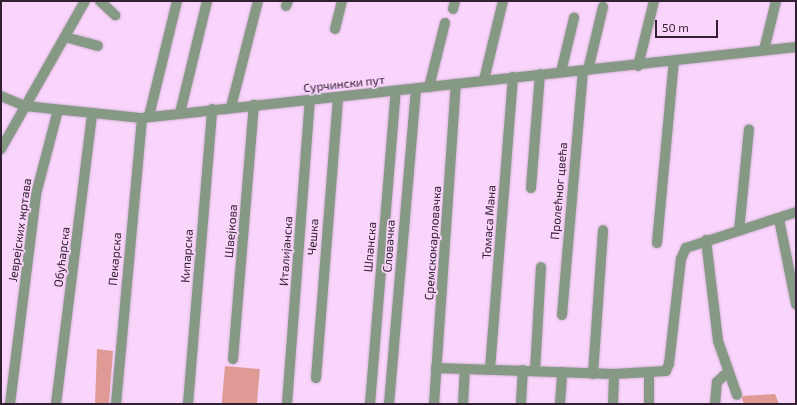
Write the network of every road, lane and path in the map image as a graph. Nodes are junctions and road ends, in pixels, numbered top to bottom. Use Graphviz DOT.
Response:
graph roads {
  1 [pos="85,1"];
  2 [pos="100,1"];
  3 [pos="177,1"];
  4 [pos="207,1"];
  5 [pos="258,1"];
  6 [pos="342,1"];
  7 [pos="503,1"];
  8 [pos="654,1"];
  9 [pos="776,1"];
  10 [pos="602,7"];
  11 [pos="115,15"];
  12 [pos="574,18"];
  13 [pos="445,23"];
  14 [pos="335,29"];
  15 [pos="65,37"];
  16 [pos="98,46"];
  17 [pos="796,47"];
  18 [pos="764,50"];
  19 [pos="674,61"];
  20 [pos="638,66"];
  21 [pos="586,70"];
  22 [pos="561,72"];
  23 [pos="540,74"];
  24 [pos="513,76"];
  25 [pos="484,80"];
  26 [pos="456,84"];
  27 [pos="429,87"];
  28 [pos="416,89"];
  29 [pos="396,92"];
  30 [pos="1,96"];
  31 [pos="338,98"];
  32 [pos="310,100"];
  33 [pos="254,104"];
  34 [pos="25,106"];
  35 [pos="232,107"];
  36 [pos="212,109"];
  37 [pos="58,110"];
  38 [pos="92,113"];
  39 [pos="180,113"];
  40 [pos="145,117"];
  41 [pos="749,129"];
  42 [pos="1,148"];
  43 [pos="531,188"];
  44 [pos="796,212"];
  45 [pos="779,219"];
  46 [pos="603,230"];
  47 [pos="739,230"];
  48 [pos="706,240"];
  49 [pos="657,243"];
  50 [pos="541,267"];
  51 [pos="796,304"];
  52 [pos="562,315"];
  53 [pos="233,359"];
  54 [pos="436,368"];
  55 [pos="465,368"];
  56 [pos="490,369"];
  57 [pos="523,370"];
  58 [pos="534,371"];
  59 [pos="728,371"];
  60 [pos="562,372"];
  61 [pos="649,373"];
  62 [pos="592,374"];
  63 [pos="614,374"];
  64 [pos="316,378"];
  65 [pos="737,395"];
  66 [pos="10,404"];
  67 [pos="56,404"];
  68 [pos="116,404"];
  69 [pos="188,404"];
  70 [pos="287,404"];
  71 [pos="370,404"];
  72 [pos="389,404"];
  73 [pos="434,404"];
  74 [pos="463,404"];
  75 [pos="521,404"];
  76 [pos="560,404"];
  77 [pos="613,404"];
  78 [pos="649,404"];
  79 [pos="715,404"];
  1 -- 15 [label="street"];
  2 -- 11 [label="street"];
  3 -- 40 [label="street, Пекарска"];
  4 -- 39 [label="street"];
  5 -- 35 [label="street"];
  6 -- 14 [label="street"];
  7 -- 25 [label="street"];
  8 -- 20 [label="street"];
  9 -- 18 [label="street"];
  10 -- 21 [label="street"];
  12 -- 22 [label="street"];
  13 -- 27 [label="street"];
  15 -- 16 [label="street"];
  15 -- 34 [label="street"];
  17 -- 18 [label="street, Сурчински пут"];
  18 -- 19 [label="street, Сурчински пут"];
  19 -- 20 [label="street, Сурчински пут"];
  19 -- 49 [label="street"];
  20 -- 21 [label="street, Сурчински пут"];
  21 -- 22 [label="street, Сурчински пут"];
  21 -- 52 [label="street, Пролећног цвећа"];
  22 -- 23 [label="street, Сурчински пут"];
  23 -- 24 [label="street, Сурчински пут"];
  23 -- 43 [label="street"];
  24 -- 25 [label="street, Сурчински пут"];
  24 -- 56 [label="street, Томаса Мана"];
  25 -- 26 [label="street, Сурчински пут"];
  26 -- 27 [label="street, Сурчински пут"];
  26 -- 54 [label="street, Сремскокарловачка"];
  27 -- 28 [label="street, Сурчински пут"];
  28 -- 29 [label="street, Сурчински пут"];
  28 -- 72 [label="street, Словачка"];
  29 -- 31 [label="street, Сурчински пут"];
  29 -- 71 [label="street, Шпанска"];
  30 -- 34 [label="street, Сурчински пут"];
  31 -- 32 [label="street, Сурчински пут"];
  31 -- 64 [label="street, Чешка"];
  32 -- 33 [label="street, Сурчински пут"];
  32 -- 70 [label="street, Италијанска"];
  33 -- 35 [label="street, Сурчински пут"];
  33 -- 53 [label="street, Швејкова"];
  34 -- 37 [label="street, Сурчински пут"];
  34 -- 42 [label="street"];
  35 -- 36 [label="street, Сурчински пут"];
  36 -- 39 [label="street, Сурчински пут"];
  36 -- 69 [label="street, Кипарска"];
  37 -- 38 [label="street, Сурчински пут"];
  37 -- 66 [label="street, Јеврејских жртава"];
  38 -- 40 [label="street, Сурчински пут"];
  38 -- 67 [label="street, Обућарска"];
  39 -- 40 [label="street, Сурчински пут"];
  40 -- 68 [label="street, Пекарска"];
  41 -- 47 [label="street"];
  44 -- 45 [label="street"];
  45 -- 47 [label="street"];
  45 -- 51 [label="street"];
  46 -- 62 [label="street"];
  47 -- 48 [label="street"];
  48 -- 59 [label="street"];
  48 -- 61 [label="street"];
  50 -- 58 [label="street"];
  54 -- 55 [label="street"];
  54 -- 73 [label="street, Сремскокарловачка"];
  55 -- 56 [label="street"];
  55 -- 74 [label="street"];
  56 -- 57 [label="street"];
  57 -- 58 [label="street"];
  57 -- 75 [label="street"];
  58 -- 60 [label="street"];
  59 -- 65 [label="street"];
  59 -- 79 [label="street"];
  60 -- 62 [label="street"];
  60 -- 76 [label="street"];
  61 -- 63 [label="street"];
  61 -- 78 [label="street"];
  62 -- 63 [label="street"];
  63 -- 77 [label="street"];
}
